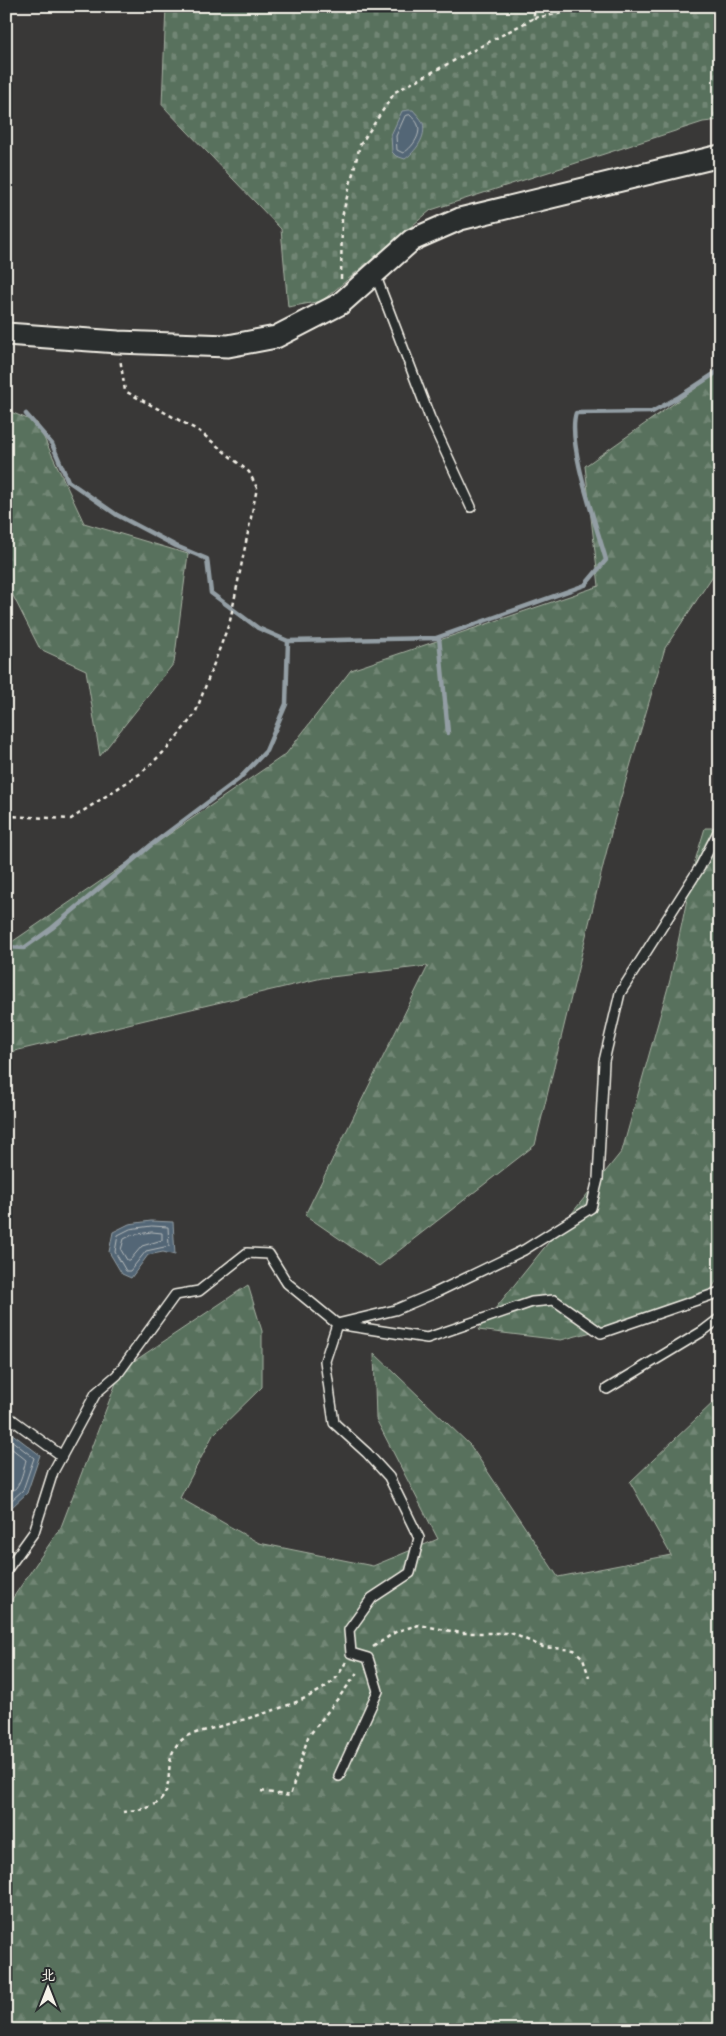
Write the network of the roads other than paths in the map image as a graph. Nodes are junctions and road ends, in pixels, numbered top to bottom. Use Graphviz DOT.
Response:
graph roads {
  1 [pos="720,156"];
  2 [pos="375,274"];
  3 [pos="6,334"];
  4 [pos="471,507"];
  5 [pos="720,828"];
  6 [pos="720,1292"];
  7 [pos="720,1318"];
  8 [pos="337,1324"];
  9 [pos="607,1389"];
  10 [pos="6,1415"];
  11 [pos="62,1456"];
  12 [pos="6,1571"];
  13 [pos="339,1776"];
  1 -- 2 [label="street"];
  2 -- 3 [label="street"];
  2 -- 4 [label="lane"];
  5 -- 8 [label="lane"];
  6 -- 8 [label="lane"];
  7 -- 9 [label="lane"];
  8 -- 11 [label="lane"];
  8 -- 13 [label="lane"];
  10 -- 11 [label="lane"];
  11 -- 12 [label="lane"];
}
